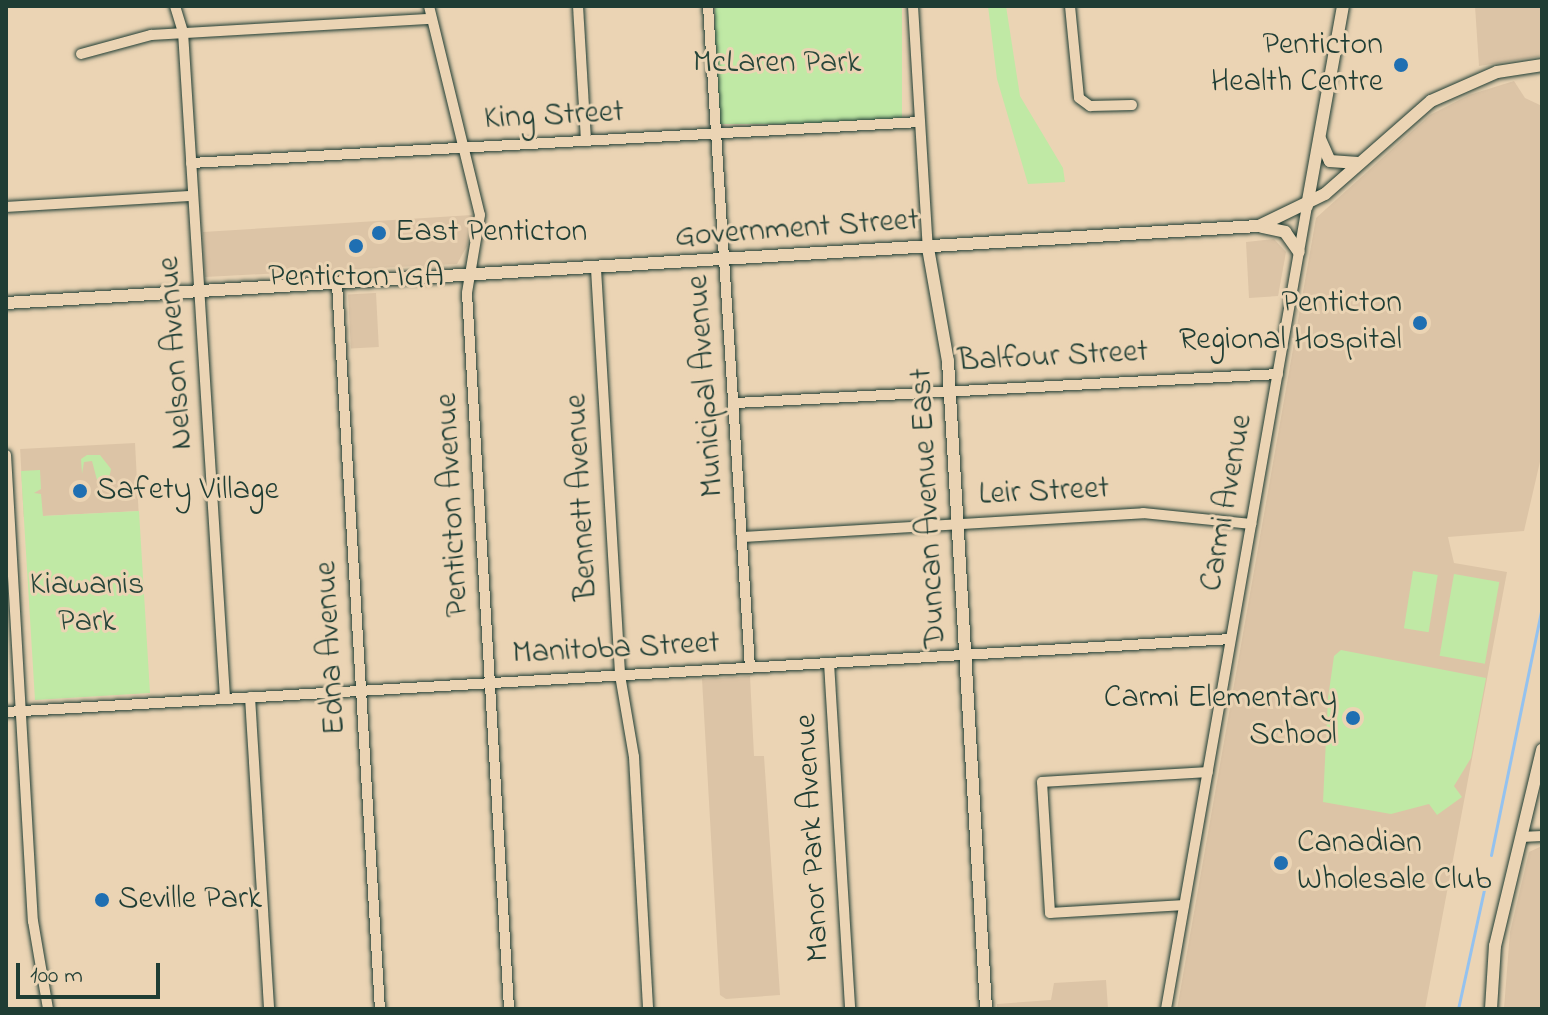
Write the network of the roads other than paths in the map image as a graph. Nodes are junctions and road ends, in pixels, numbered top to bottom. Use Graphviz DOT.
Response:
graph roads {
  1 [pos="175,6"];
  2 [pos="429,6"];
  3 [pos="578,6"];
  4 [pos="708,6"];
  5 [pos="913,6"];
  6 [pos="1070,6"];
  7 [pos="1343,6"];
  8 [pos="432,19"];
  9 [pos="183,32"];
  10 [pos="81,54"];
  11 [pos="1542,65"];
  12 [pos="1132,105"];
  13 [pos="919,122"];
  14 [pos="715,133"];
  15 [pos="1319,138"];
  16 [pos="586,141"];
  17 [pos="464,148"];
  18 [pos="191,163"];
  19 [pos="1358,163"];
  20 [pos="193,196"];
  21 [pos="1307,206"];
  22 [pos="6,207"];
  23 [pos="1259,226"];
  24 [pos="928,248"];
  25 [pos="1299,252"];
  26 [pos="726,261"];
  27 [pos="596,269"];
  28 [pos="470,276"];
  29 [pos="337,284"];
  30 [pos="199,291"];
  31 [pos="6,303"];
  32 [pos="1278,374"];
  33 [pos="950,389"];
  34 [pos="736,403"];
  35 [pos="6,455"];
  36 [pos="957,524"];
  37 [pos="1251,524"];
  38 [pos="743,537"];
  39 [pos="1230,639"];
  40 [pos="965,655"];
  41 [pos="829,663"];
  42 [pos="750,668"];
  43 [pos="620,675"];
  44 [pos="489,683"];
  45 [pos="361,691"];
  46 [pos="250,697"];
  47 [pos="225,698"];
  48 [pos="20,711"];
  49 [pos="6,712"];
  50 [pos="1542,750"];
  51 [pos="1208,772"];
  52 [pos="1542,836"];
  53 [pos="1521,837"];
  54 [pos="1184,905"];
  55 [pos="48,1009"];
  56 [pos="269,1009"];
  57 [pos="380,1009"];
  58 [pos="509,1009"];
  59 [pos="648,1009"];
  60 [pos="850,1009"];
  61 [pos="986,1009"];
  62 [pos="1166,1009"];
  63 [pos="1491,1009"];
  1 -- 9 [label="street, Nelson Avenue"];
  2 -- 8 [label="street, Penticton Avenue"];
  3 -- 16 [label="street"];
  4 -- 14 [label="street, Municipal Avenue"];
  5 -- 13 [label="street, Duncan Avenue East"];
  6 -- 12 [label="street"];
  7 -- 15 [label="street, Carmi Avenue"];
  8 -- 9 [label="street"];
  8 -- 17 [label="street, Penticton Avenue"];
  9 -- 10 [label="street"];
  9 -- 18 [label="street, Nelson Avenue"];
  11 -- 19 [label="street, Government Street"];
  13 -- 14 [label="street, King Street"];
  13 -- 24 [label="street, Duncan Avenue East"];
  14 -- 16 [label="street, King Street"];
  14 -- 26 [label="street, Municipal Avenue"];
  15 -- 19 [label="street"];
  15 -- 21 [label="street, Carmi Avenue"];
  16 -- 17 [label="street, King Street"];
  17 -- 18 [label="street, King Street"];
  17 -- 28 [label="street, Penticton Avenue"];
  18 -- 20 [label="street, Nelson Avenue"];
  19 -- 21 [label="street, Government Street"];
  20 -- 22 [label="street"];
  20 -- 30 [label="street, Nelson Avenue"];
  21 -- 23 [label="street, Government Street"];
  21 -- 25 [label="street, Carmi Avenue"];
  23 -- 24 [label="street, Government Street"];
  23 -- 25 [label="street"];
  24 -- 26 [label="street, Government Street"];
  24 -- 33 [label="street, Duncan Avenue East"];
  25 -- 32 [label="street, Carmi Avenue"];
  26 -- 27 [label="street, Government Street"];
  26 -- 34 [label="street, Municipal Avenue"];
  27 -- 28 [label="street, Government Street"];
  27 -- 43 [label="street, Bennett Avenue"];
  28 -- 29 [label="street, Government Street"];
  28 -- 44 [label="street, Penticton Avenue"];
  29 -- 30 [label="street, Government Street"];
  29 -- 45 [label="street, Edna Avenue"];
  30 -- 31 [label="street, Government Street"];
  30 -- 47 [label="street, Nelson Avenue"];
  32 -- 33 [label="street, Balfour Street"];
  32 -- 37 [label="street, Carmi Avenue"];
  33 -- 34 [label="street, Balfour Street"];
  33 -- 36 [label="street, Duncan Avenue East"];
  34 -- 38 [label="street, Municipal Avenue"];
  35 -- 48 [label="street"];
  36 -- 37 [label="street, Leir Street"];
  36 -- 38 [label="street, Leir Street"];
  36 -- 40 [label="street, Duncan Avenue East"];
  37 -- 39 [label="street, Carmi Avenue"];
  38 -- 42 [label="street, Municipal Avenue"];
  39 -- 40 [label="street, Manitoba Street"];
  39 -- 51 [label="street, Carmi Avenue"];
  40 -- 41 [label="street, Manitoba Street"];
  40 -- 61 [label="street, Duncan Avenue East"];
  41 -- 42 [label="street, Manitoba Street"];
  41 -- 60 [label="street, Manor Park Avenue"];
  42 -- 43 [label="street, Manitoba Street"];
  43 -- 44 [label="street, Manitoba Street"];
  43 -- 59 [label="street, Bennett Avenue"];
  44 -- 45 [label="street, Manitoba Street"];
  44 -- 58 [label="street, Penticton Avenue"];
  45 -- 46 [label="street, Manitoba Street"];
  45 -- 57 [label="street, Edna Avenue"];
  46 -- 47 [label="street, Manitoba Street"];
  46 -- 56 [label="street"];
  47 -- 48 [label="street, Manitoba Street"];
  48 -- 49 [label="street, Manitoba Street"];
  48 -- 55 [label="street"];
  50 -- 53 [label="street"];
  51 -- 54 [label="street, Carmi Avenue"];
  51 -- 54 [label="street"];
  52 -- 53 [label="street"];
  53 -- 63 [label="street"];
  54 -- 62 [label="street, Carmi Avenue"];
}
